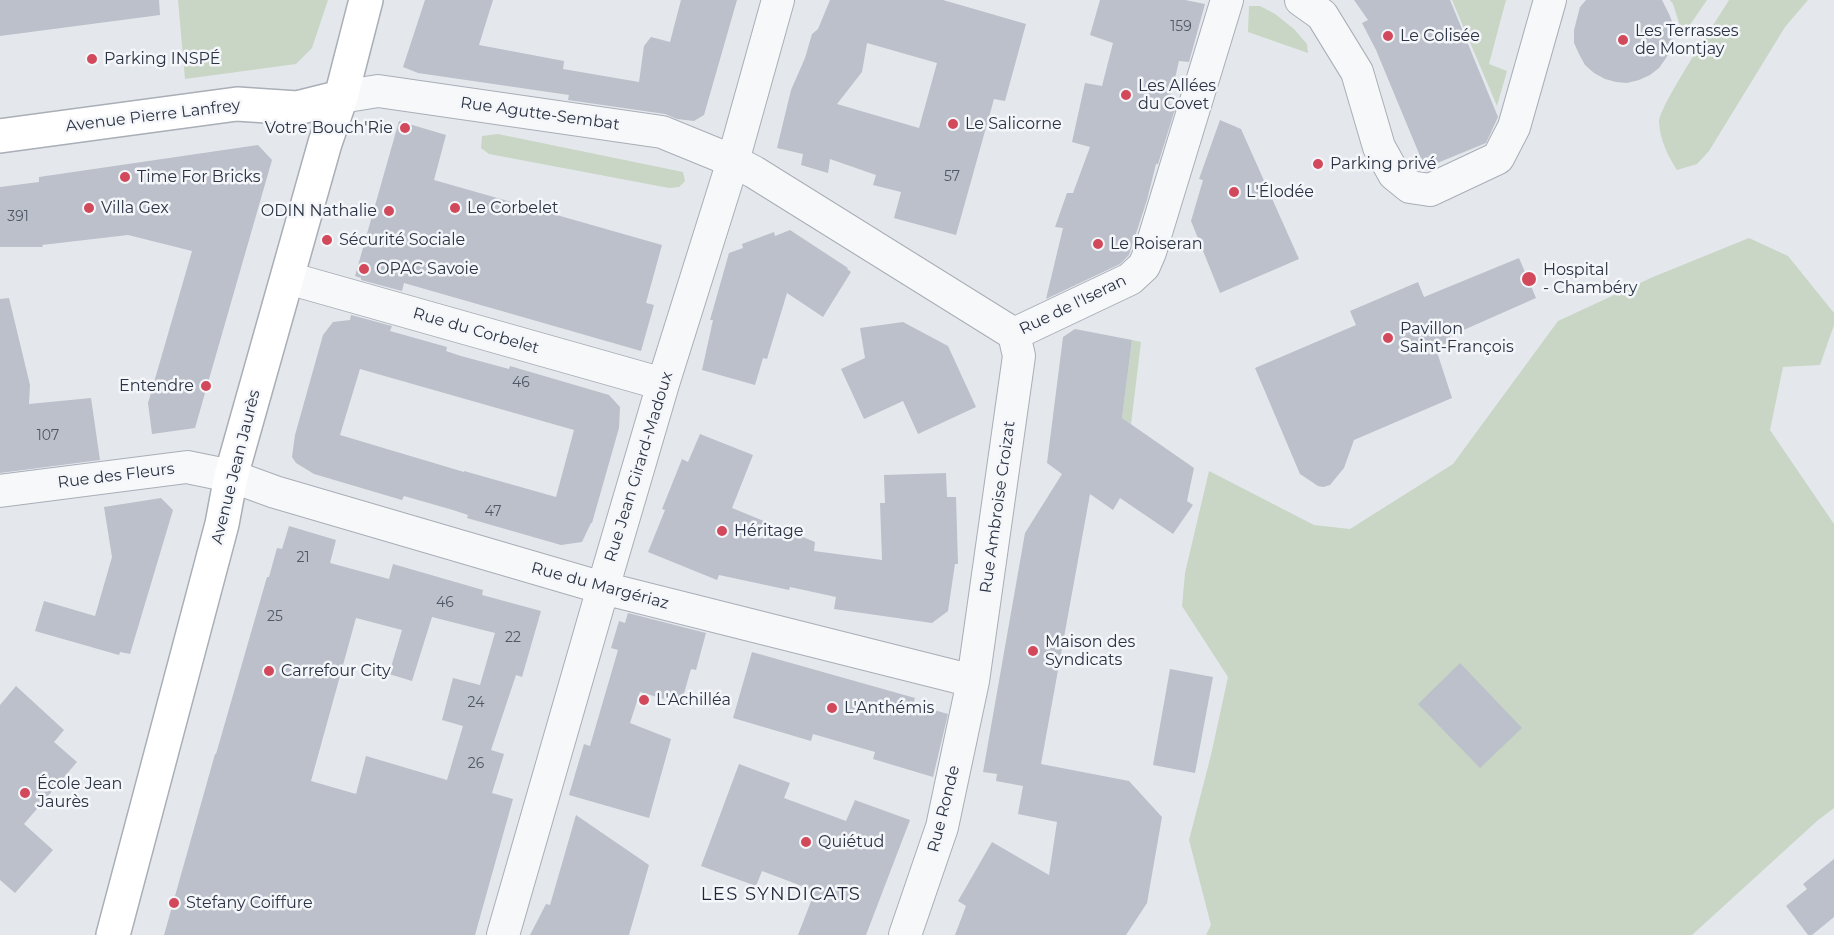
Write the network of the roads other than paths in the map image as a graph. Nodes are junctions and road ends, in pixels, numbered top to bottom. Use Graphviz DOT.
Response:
graph roads {
  1 [pos="366,0"];
  2 [pos="778,0"];
  3 [pos="1227,0"];
  4 [pos="1301,0"];
  5 [pos="1550,0"];
  6 [pos="341,97"];
  7 [pos="0,136"];
  8 [pos="733,161"];
  9 [pos="288,278"];
  10 [pos="1014,334"];
  11 [pos="663,384"];
  12 [pos="231,476"];
  13 [pos="0,491"];
  14 [pos="603,588"];
  15 [pos="973,681"];
  16 [pos="112,935"];
  17 [pos="503,935"];
  18 [pos="905,935"];
  1 -- 6 [label="main road, Avenue Jean Jaurès"];
  2 -- 8 [label="street, Rue Jean Girard-Madoux"];
  3 -- 10 [label="street, Rue de l'Iseran"];
  4 -- 5 [label="street"];
  6 -- 7 [label="main road, Avenue Pierre Lanfrey"];
  6 -- 8 [label="street, Rue Agutte-Sembat"];
  6 -- 9 [label="main road, Avenue Jean Jaurès"];
  8 -- 10 [label="street, Rue de l'Iseran"];
  8 -- 11 [label="street, Rue Jean Girard-Madoux"];
  9 -- 11 [label="street, Rue du Corbelet"];
  9 -- 12 [label="main road, Avenue Jean Jaurès"];
  10 -- 15 [label="street, Rue Ambroise Croizat"];
  11 -- 14 [label="street, Rue Jean Girard-Madoux"];
  12 -- 13 [label="street, Rue des Fleurs"];
  12 -- 14 [label="street, Rue du Margériaz"];
  12 -- 16 [label="main road, Avenue Jean Jaurès"];
  14 -- 15 [label="street, Rue du Margériaz"];
  14 -- 17 [label="street, Rue Jean Girard-Madoux"];
  15 -- 18 [label="street, Rue Ronde"];
}
